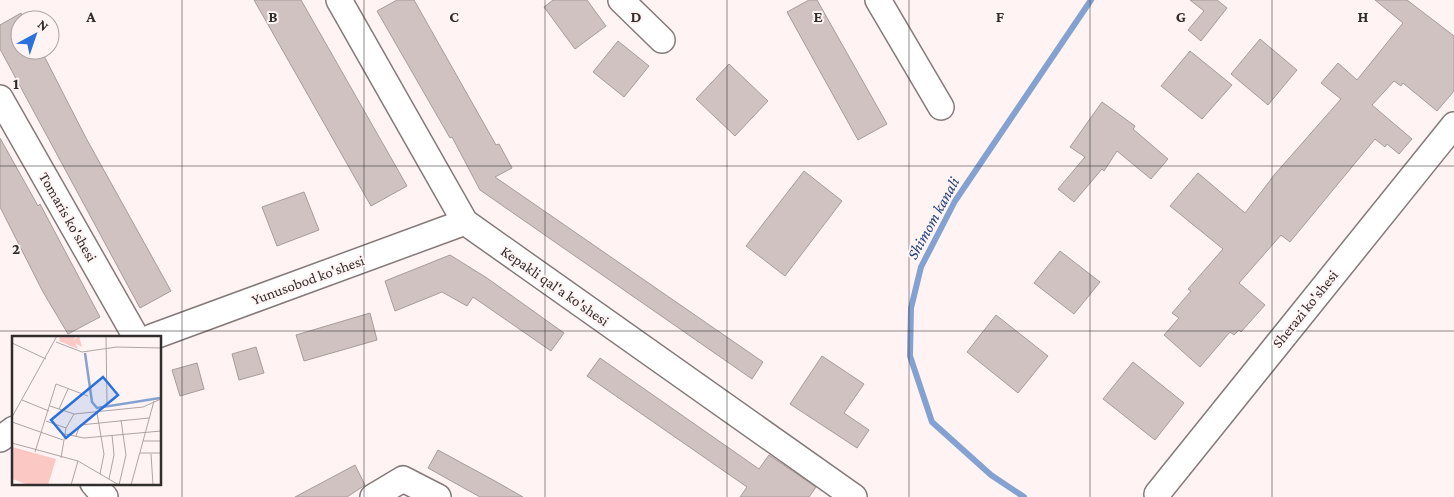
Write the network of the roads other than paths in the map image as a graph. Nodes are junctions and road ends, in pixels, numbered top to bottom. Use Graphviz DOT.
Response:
graph roads {
  1 [pos="340,0"];
  2 [pos="622,0"];
  3 [pos="878,0"];
  4 [pos="662,40"];
  5 [pos="0,98"];
  6 [pos="941,107"];
  7 [pos="1454,125"];
  8 [pos="465,222"];
  9 [pos="135,336"];
  10 [pos="155,336"];
  11 [pos="12,430"];
  12 [pos="0,439"];
  13 [pos="95,484"];
  14 [pos="1157,494"];
  15 [pos="105,497"];
  16 [pos="373,497"];
  17 [pos="438,497"];
  18 [pos="854,497"];
  1 -- 8 [label="street, Kepakli qal'a ko'shesi"];
  2 -- 4 [label="street"];
  3 -- 6 [label="street"];
  5 -- 9 [label="street, Tomaris ko'shesi"];
  7 -- 14 [label="street, Sherazi ko'shesi"];
  8 -- 10 [label="street, Yunusobod ko'shesi"];
  8 -- 18 [label="street, Kepakli qal'a ko'shesi"];
  11 -- 12 [label="street"];
  13 -- 15 [label="street"];
  16 -- 17 [label="street"];
}
